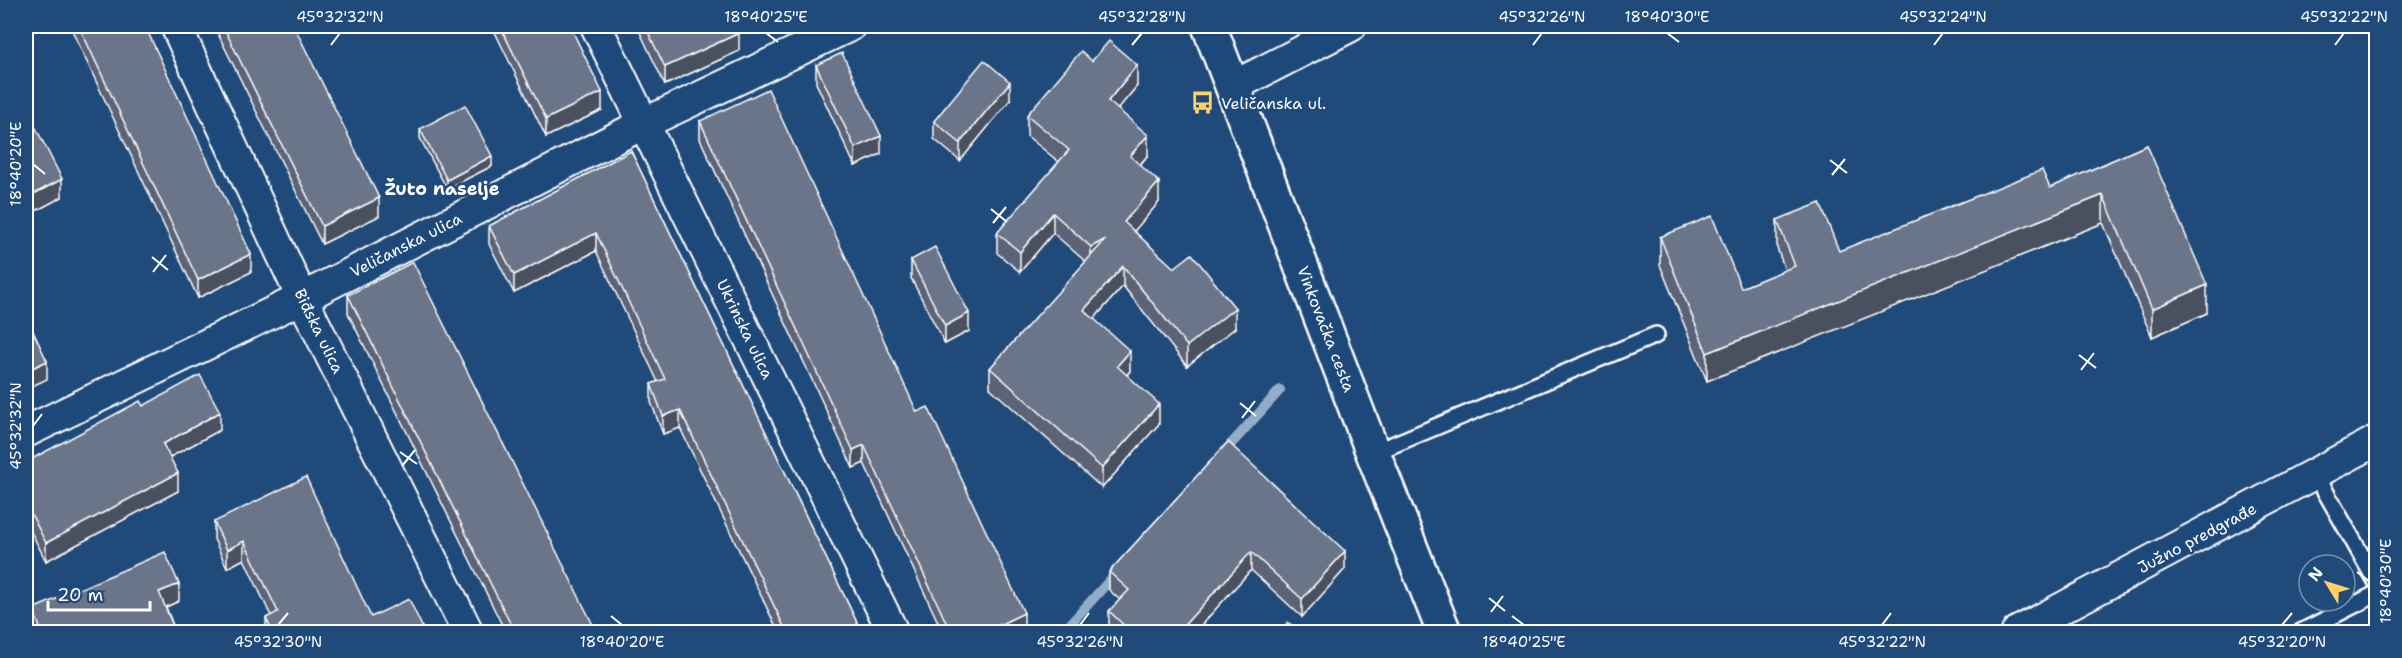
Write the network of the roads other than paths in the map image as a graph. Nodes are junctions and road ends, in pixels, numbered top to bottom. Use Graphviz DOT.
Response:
graph roads {
  1 [pos="176,26"];
  2 [pos="596,26"];
  3 [pos="850,26"];
  4 [pos="1209,26"];
  5 [pos="1351,26"];
  6 [pos="1234,86"];
  7 [pos="645,123"];
  8 [pos="302,298"];
  9 [pos="1656,335"];
  10 [pos="26,432"];
  11 [pos="2376,441"];
  12 [pos="1373,453"];
  13 [pos="2316,475"];
  14 [pos="2376,581"];
  15 [pos="2376,594"];
  16 [pos="468,633"];
  17 [pos="893,633"];
  18 [pos="1444,633"];
  19 [pos="2017,633"];
  20 [pos="2301,633"];
  1 -- 8 [label="street, Biđska ulica"];
  2 -- 7 [label="street, Ukrinska ulica"];
  3 -- 7 [label="street, Veličanska ulica"];
  4 -- 6 [label="main road, Vinkovačka cesta"];
  5 -- 6 [label="street"];
  6 -- 12 [label="main road, Vinkovačka cesta"];
  7 -- 8 [label="street, Veličanska ulica"];
  7 -- 17 [label="street, Ukrinska ulica"];
  8 -- 10 [label="street, Veličanska ulica"];
  8 -- 16 [label="street, Biđska ulica"];
  9 -- 12 [label="lane"];
  11 -- 13 [label="street, Južno predgrađe"];
  12 -- 18 [label="main road, Vinkovačka cesta"];
  13 -- 14 [label="lane"];
  13 -- 19 [label="street, Južno predgrađe"];
  15 -- 20 [label="lane"];
}
